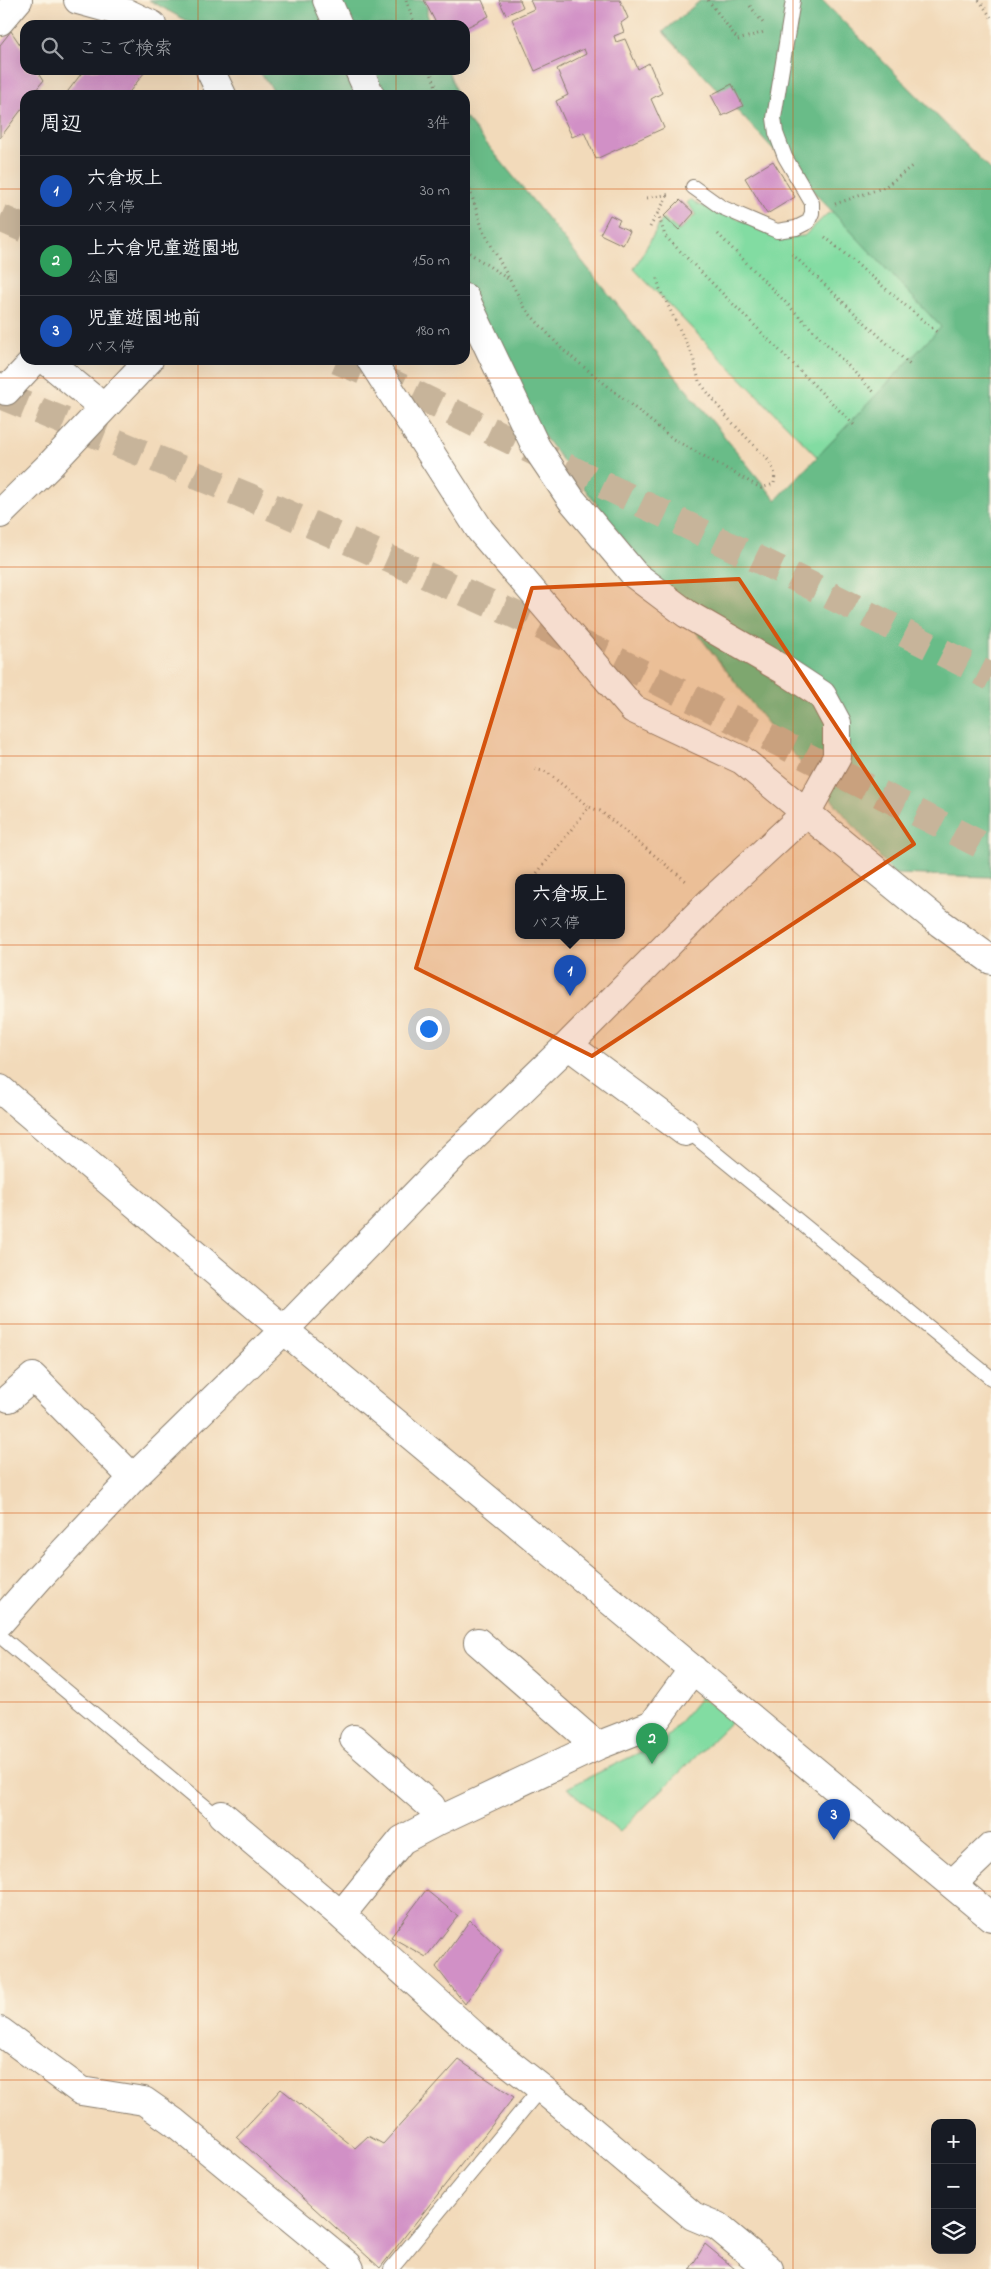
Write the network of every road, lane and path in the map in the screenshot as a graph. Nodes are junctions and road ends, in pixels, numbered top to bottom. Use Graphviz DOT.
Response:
graph roads {
  1 [pos="18,0"];
  2 [pos="78,0"];
  3 [pos="327,0"];
  4 [pos="406,0"];
  5 [pos="708,0"];
  6 [pos="793,0"];
  7 [pos="979,0"];
  8 [pos="750,6"];
  9 [pos="991,17"];
  10 [pos="142,20"];
  11 [pos="336,20"];
  12 [pos="413,20"];
  13 [pos="0,21"];
  14 [pos="212,75"];
  15 [pos="361,75"];
  16 [pos="432,75"];
  17 [pos="220,90"];
  18 [pos="368,90"];
  19 [pos="436,90"];
  20 [pos="912,166"];
  21 [pos="693,187"];
  22 [pos="470,190"];
  23 [pos="668,195"];
  24 [pos="707,196"];
  25 [pos="813,208"];
  26 [pos="658,213"];
  27 [pos="808,222"];
  28 [pos="650,227"];
  29 [pos="777,231"];
  30 [pos="470,253"];
  31 [pos="656,275"];
  32 [pos="510,280"];
  33 [pos="470,308"];
  34 [pos="939,334"];
  35 [pos="31,365"];
  36 [pos="52,365"];
  37 [pos="144,365"];
  38 [pos="374,365"];
  39 [pos="910,365"];
  40 [pos="0,387"];
  41 [pos="874,392"];
  42 [pos="103,408"];
  43 [pos="854,425"];
  44 [pos="0,514"];
  45 [pos="535,768"];
  46 [pos="589,807"];
  47 [pos="806,813"];
  48 [pos="536,874"];
  49 [pos="710,902"];
  50 [pos="991,960"];
  51 [pos="568,1046"];
  52 [pos="0,1090"];
  53 [pos="685,1132"];
  54 [pos="284,1330"];
  55 [pos="991,1378"];
  56 [pos="9,1398"];
  57 [pos="133,1478"];
  58 [pos="0,1622"];
  59 [pos="0,1636"];
  60 [pos="478,1642"];
  61 [pos="693,1669"];
  62 [pos="354,1739"];
  63 [pos="597,1746"];
  64 [pos="222,1815"];
  65 [pos="438,1821"];
  66 [pos="991,1846"];
  67 [pos="952,1884"];
  68 [pos="340,1915"];
  69 [pos="991,1917"];
  70 [pos="0,2031"];
  71 [pos="541,2088"];
  72 [pos="350,2269"];
  73 [pos="391,2269"];
  74 [pos="769,2269"];
  1 -- 13 [label="street"];
  2 -- 10 [label="street"];
  3 -- 11 [label="street"];
  4 -- 12 [label="path"];
  5 -- 8 [label="path"];
  6 -- 25 [label="lane"];
  7 -- 9 [label="path"];
  14 -- 17 [label="street"];
  15 -- 18 [label="street"];
  16 -- 19 [label="path"];
  20 -- 25 [label="path"];
  21 -- 24 [label="lane"];
  22 -- 32 [label="path"];
  23 -- 26 [label="path"];
  24 -- 29 [label="lane"];
  24 -- 41 [label="path"];
  25 -- 27 [label="lane"];
  26 -- 28 [label="path"];
  26 -- 43 [label="path"];
  27 -- 29 [label="lane"];
  27 -- 34 [label="path"];
  29 -- 39 [label="path"];
  30 -- 32 [label="path"];
  31 -- 32 [label="path"];
  33 -- 47 [label="street"];
  35 -- 40 [label="street"];
  36 -- 42 [label="street"];
  37 -- 42 [label="street"];
  38 -- 47 [label="street"];
  42 -- 44 [label="street"];
  45 -- 46 [label="path"];
  46 -- 48 [label="path"];
  46 -- 49 [label="path"];
  47 -- 49 [label="street"];
  47 -- 50 [label="street"];
  49 -- 51 [label="street"];
  51 -- 53 [label="street"];
  51 -- 54 [label="street"];
  52 -- 54 [label="street"];
  53 -- 55 [label="lane"];
  54 -- 57 [label="street"];
  54 -- 61 [label="street"];
  56 -- 57 [label="street"];
  57 -- 58 [label="street"];
  59 -- 64 [label="lane"];
  60 -- 63 [label="street"];
  61 -- 63 [label="street"];
  61 -- 67 [label="street"];
  62 -- 65 [label="street"];
  63 -- 65 [label="street"];
  64 -- 68 [label="street"];
  65 -- 68 [label="street"];
  66 -- 67 [label="street"];
  67 -- 69 [label="street"];
  68 -- 71 [label="street"];
  70 -- 72 [label="street"];
  71 -- 73 [label="lane"];
  71 -- 74 [label="street"];
}
